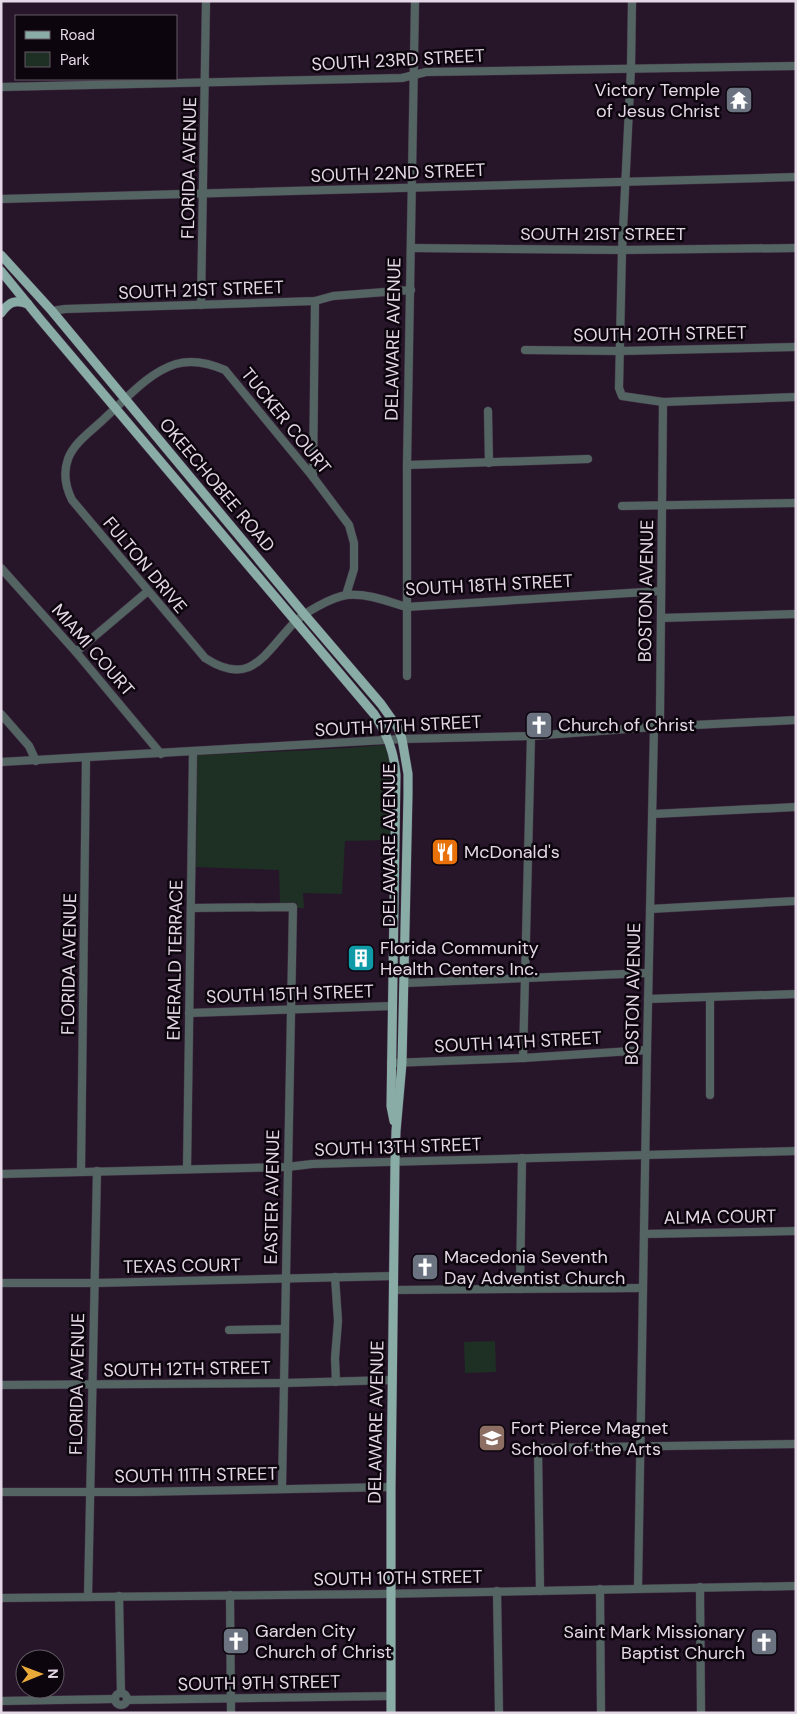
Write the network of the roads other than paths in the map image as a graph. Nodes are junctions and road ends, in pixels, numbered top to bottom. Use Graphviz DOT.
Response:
graph roads {
  1 [pos="206,1"];
  2 [pos="415,1"];
  3 [pos="632,1"];
  4 [pos="796,66"];
  5 [pos="631,68"];
  6 [pos="414,76"];
  7 [pos="206,83"];
  8 [pos="1,87"];
  9 [pos="796,177"];
  10 [pos="625,182"];
  11 [pos="412,187"];
  12 [pos="202,194"];
  13 [pos="1,199"];
  14 [pos="411,248"];
  15 [pos="796,248"];
  16 [pos="622,250"];
  17 [pos="1,255"];
  18 [pos="1,271"];
  19 [pos="411,290"];
  20 [pos="315,301"];
  21 [pos="28,304"];
  22 [pos="201,305"];
  23 [pos="52,312"];
  24 [pos="1,313"];
  25 [pos="796,348"];
  26 [pos="525,350"];
  27 [pos="620,351"];
  28 [pos="796,397"];
  29 [pos="124,398"];
  30 [pos="663,402"];
  31 [pos="115,409"];
  32 [pos="488,411"];
  33 [pos="588,459"];
  34 [pos="490,463"];
  35 [pos="407,465"];
  36 [pos="312,477"];
  37 [pos="796,503"];
  38 [pos="662,505"];
  39 [pos="622,506"];
  40 [pos="1,568"];
  41 [pos="148,591"];
  42 [pos="662,591"];
  43 [pos="346,595"];
  44 [pos="406,607"];
  45 [pos="304,614"];
  46 [pos="796,614"];
  47 [pos="661,618"];
  48 [pos="295,622"];
  49 [pos="76,652"];
  50 [pos="407,676"];
  51 [pos="1,714"];
  52 [pos="796,720"];
  53 [pos="654,727"];
  54 [pos="531,736"];
  55 [pos="402,739"];
  56 [pos="390,740"];
  57 [pos="193,752"];
  58 [pos="161,754"];
  59 [pos="86,758"];
  60 [pos="36,761"];
  61 [pos="1,762"];
  62 [pos="796,807"];
  63 [pos="653,814"];
  64 [pos="796,901"];
  65 [pos="191,908"];
  66 [pos="650,909"];
  67 [pos="648,973"];
  68 [pos="524,978"];
  69 [pos="404,983"];
  70 [pos="796,994"];
  71 [pos="710,997"];
  72 [pos="648,999"];
  73 [pos="392,1006"];
  74 [pos="292,1008"];
  75 [pos="189,1013"];
  76 [pos="647,1050"];
  77 [pos="523,1058"];
  78 [pos="391,1063"];
  79 [pos="402,1063"];
  80 [pos="710,1095"];
  81 [pos="396,1131"];
  82 [pos="796,1151"];
  83 [pos="645,1155"];
  84 [pos="522,1158"];
  85 [pos="395,1162"];
  86 [pos="288,1167"];
  87 [pos="187,1169"];
  88 [pos="81,1171"];
  89 [pos="97,1171"];
  90 [pos="1,1174"];
  91 [pos="796,1231"];
  92 [pos="644,1234"];
  93 [pos="394,1276"];
  94 [pos="335,1277"];
  95 [pos="286,1278"];
  96 [pos="1,1283"];
  97 [pos="95,1283"];
  98 [pos="643,1288"];
  99 [pos="520,1289"];
  100 [pos="394,1290"];
  101 [pos="285,1329"];
  102 [pos="228,1330"];
  103 [pos="392,1380"];
  104 [pos="336,1382"];
  105 [pos="284,1383"];
  106 [pos="1,1385"];
  107 [pos="92,1385"];
  108 [pos="796,1444"];
  109 [pos="641,1446"];
  110 [pos="391,1487"];
  111 [pos="282,1488"];
  112 [pos="90,1491"];
  113 [pos="1,1492"];
  114 [pos="796,1586"];
  115 [pos="638,1588"];
  116 [pos="700,1588"];
  117 [pos="600,1589"];
  118 [pos="497,1591"];
  119 [pos="540,1591"];
  120 [pos="391,1594"];
  121 [pos="230,1595"];
  122 [pos="120,1596"];
  123 [pos="88,1597"];
  124 [pos="1,1598"];
  125 [pos="118,1696"];
  126 [pos="391,1696"];
  127 [pos="231,1698"];
  128 [pos="1,1701"];
  129 [pos="123,1706"];
  130 [pos="231,1713"];
  131 [pos="391,1713"];
  132 [pos="498,1713"];
  133 [pos="601,1713"];
  134 [pos="701,1713"];
  1 -- 7 [label="street, FLORIDA AVENUE"];
  2 -- 6 [label="street, DELAWARE AVENUE"];
  3 -- 5 [label="street"];
  4 -- 5 [label="street, SOUTH 23RD STREET"];
  5 -- 6 [label="street, SOUTH 23RD STREET"];
  5 -- 10 [label="street"];
  6 -- 7 [label="street, SOUTH 23RD STREET"];
  6 -- 11 [label="street, DELAWARE AVENUE"];
  7 -- 8 [label="street, SOUTH 23RD STREET"];
  7 -- 12 [label="street, FLORIDA AVENUE"];
  9 -- 10 [label="street, SOUTH 22ND STREET"];
  10 -- 11 [label="street, SOUTH 22ND STREET"];
  10 -- 16 [label="street"];
  11 -- 12 [label="street, SOUTH 22ND STREET"];
  11 -- 14 [label="street, DELAWARE AVENUE"];
  12 -- 13 [label="street, SOUTH 22ND STREET"];
  12 -- 22 [label="street, FLORIDA AVENUE"];
  14 -- 16 [label="street, SOUTH 21ST STREET"];
  14 -- 19 [label="street, DELAWARE AVENUE"];
  15 -- 16 [label="street, SOUTH 21ST STREET"];
  16 -- 27 [label="street"];
  17 -- 23 [label="main road, OKEECHOBEE ROAD"];
  18 -- 21 [label="main road, OKEECHOBEE ROAD"];
  19 -- 20 [label="street, SOUTH 21ST STREET"];
  19 -- 35 [label="street, DELAWARE AVENUE"];
  20 -- 22 [label="street, SOUTH 21ST STREET"];
  20 -- 36 [label="street"];
  21 -- 24 [label="main road"];
  21 -- 31 [label="main road, OKEECHOBEE ROAD"];
  22 -- 23 [label="street, SOUTH 21ST STREET"];
  23 -- 29 [label="main road, OKEECHOBEE ROAD"];
  25 -- 27 [label="street, SOUTH 20TH STREET"];
  26 -- 27 [label="street, SOUTH 20TH STREET"];
  27 -- 30 [label="street"];
  28 -- 30 [label="street"];
  29 -- 31 [label="street, FULTON DRIVE"];
  29 -- 36 [label="street, TUCKER COURT"];
  29 -- 45 [label="main road, OKEECHOBEE ROAD"];
  30 -- 38 [label="street, BOSTON AVENUE"];
  31 -- 41 [label="street, FULTON DRIVE"];
  31 -- 48 [label="main road, OKEECHOBEE ROAD"];
  32 -- 34 [label="street"];
  33 -- 34 [label="street"];
  34 -- 35 [label="street"];
  35 -- 44 [label="street, DELAWARE AVENUE"];
  36 -- 43 [label="street, TUCKER COURT"];
  37 -- 38 [label="street"];
  38 -- 39 [label="street"];
  38 -- 42 [label="street, BOSTON AVENUE"];
  40 -- 49 [label="street, MIAMI COURT"];
  41 -- 48 [label="street, FULTON DRIVE"];
  41 -- 49 [label="street"];
  42 -- 44 [label="street, SOUTH 18TH STREET"];
  42 -- 47 [label="street, BOSTON AVENUE"];
  43 -- 44 [label="street, SOUTH 18TH STREET"];
  43 -- 45 [label="street, SOUTH 18TH STREET"];
  44 -- 50 [label="street, DELAWARE AVENUE"];
  45 -- 48 [label="street, SOUTH 18TH STREET"];
  45 -- 55 [label="main road, OKEECHOBEE ROAD"];
  46 -- 47 [label="street"];
  47 -- 53 [label="street, BOSTON AVENUE"];
  48 -- 56 [label="main road, OKEECHOBEE ROAD"];
  49 -- 58 [label="street, MIAMI COURT"];
  51 -- 60 [label="street"];
  52 -- 53 [label="street, SOUTH 17TH STREET"];
  53 -- 54 [label="street, SOUTH 17TH STREET"];
  53 -- 63 [label="street, BOSTON AVENUE"];
  54 -- 55 [label="street, SOUTH 17TH STREET"];
  54 -- 68 [label="street"];
  55 -- 56 [label="street, SOUTH 17TH STREET"];
  55 -- 69 [label="main road, DELAWARE AVENUE"];
  56 -- 57 [label="street, SOUTH 17TH STREET"];
  56 -- 73 [label="main road, DELAWARE AVENUE"];
  57 -- 58 [label="street, SOUTH 17TH STREET"];
  57 -- 65 [label="street, EMERALD TERRACE"];
  58 -- 59 [label="street, SOUTH 17TH STREET"];
  59 -- 60 [label="street, SOUTH 17TH STREET"];
  59 -- 88 [label="street, FLORIDA AVENUE"];
  60 -- 61 [label="street, SOUTH 17TH STREET"];
  62 -- 63 [label="street"];
  63 -- 66 [label="street, BOSTON AVENUE"];
  64 -- 66 [label="street"];
  65 -- 74 [label="street, EASTER AVENUE"];
  65 -- 75 [label="street, EMERALD TERRACE"];
  66 -- 67 [label="street, BOSTON AVENUE"];
  67 -- 68 [label="street"];
  67 -- 72 [label="street, BOSTON AVENUE"];
  68 -- 69 [label="street"];
  68 -- 77 [label="street"];
  69 -- 79 [label="main road, DELAWARE AVENUE"];
  70 -- 71 [label="street"];
  71 -- 72 [label="street"];
  71 -- 80 [label="street"];
  72 -- 76 [label="street, BOSTON AVENUE"];
  73 -- 74 [label="street, SOUTH 15TH STREET"];
  73 -- 78 [label="main road, DELAWARE AVENUE"];
  74 -- 75 [label="street, SOUTH 15TH STREET"];
  74 -- 86 [label="street, EASTER AVENUE"];
  75 -- 87 [label="street, EMERALD TERRACE"];
  76 -- 77 [label="street, SOUTH 14TH STREET"];
  76 -- 83 [label="street, BOSTON AVENUE"];
  77 -- 79 [label="street, SOUTH 14TH STREET"];
  78 -- 79 [label="street, SOUTH 14TH STREET"];
  78 -- 81 [label="main road, DELAWARE AVENUE"];
  79 -- 81 [label="main road, DELAWARE AVENUE"];
  81 -- 85 [label="main road, DELAWARE AVENUE"];
  82 -- 83 [label="street, SOUTH 13TH STREET"];
  83 -- 84 [label="street, SOUTH 13TH STREET"];
  83 -- 92 [label="street, BOSTON AVENUE"];
  84 -- 85 [label="street, SOUTH 13TH STREET"];
  84 -- 99 [label="street"];
  85 -- 86 [label="street, SOUTH 13TH STREET"];
  85 -- 93 [label="main road, DELAWARE AVENUE"];
  86 -- 87 [label="street, SOUTH 13TH STREET"];
  86 -- 95 [label="street, EASTER AVENUE"];
  87 -- 89 [label="street, SOUTH 13TH STREET"];
  88 -- 89 [label="street, SOUTH 13TH STREET"];
  88 -- 90 [label="street, SOUTH 13TH STREET"];
  89 -- 97 [label="street, FLORIDA AVENUE"];
  91 -- 92 [label="street, ALMA COURT"];
  92 -- 98 [label="street, BOSTON AVENUE"];
  93 -- 94 [label="street, TEXAS COURT"];
  93 -- 100 [label="main road, DELAWARE AVENUE"];
  94 -- 95 [label="street, TEXAS COURT"];
  94 -- 104 [label="street"];
  95 -- 97 [label="street, TEXAS COURT"];
  95 -- 101 [label="street, EASTER AVENUE"];
  96 -- 97 [label="street, TEXAS COURT"];
  97 -- 107 [label="street, FLORIDA AVENUE"];
  98 -- 99 [label="street"];
  98 -- 109 [label="street, BOSTON AVENUE"];
  99 -- 100 [label="street"];
  100 -- 103 [label="main road, DELAWARE AVENUE"];
  101 -- 102 [label="street"];
  101 -- 105 [label="street, EASTER AVENUE"];
  103 -- 104 [label="street, SOUTH 12TH STREET"];
  103 -- 110 [label="main road, DELAWARE AVENUE"];
  104 -- 105 [label="street, SOUTH 12TH STREET"];
  105 -- 107 [label="street, SOUTH 12TH STREET"];
  105 -- 111 [label="street, EASTER AVENUE"];
  106 -- 107 [label="street, SOUTH 12TH STREET"];
  107 -- 112 [label="street, FLORIDA AVENUE"];
  108 -- 109 [label="street"];
  109 -- 115 [label="street, BOSTON AVENUE"];
  109 -- 119 [label="street"];
  110 -- 111 [label="street, SOUTH 11TH STREET"];
  110 -- 120 [label="main road, DELAWARE AVENUE"];
  111 -- 112 [label="street, SOUTH 11TH STREET"];
  112 -- 113 [label="street, SOUTH 11TH STREET"];
  112 -- 123 [label="street, FLORIDA AVENUE"];
  114 -- 116 [label="street, SOUTH 10TH STREET"];
  115 -- 116 [label="street, SOUTH 10TH STREET"];
  115 -- 117 [label="street, SOUTH 10TH STREET"];
  116 -- 134 [label="street"];
  117 -- 119 [label="street, SOUTH 10TH STREET"];
  117 -- 133 [label="street"];
  118 -- 119 [label="street, SOUTH 10TH STREET"];
  118 -- 120 [label="street, SOUTH 10TH STREET"];
  118 -- 132 [label="street"];
  120 -- 121 [label="street, SOUTH 10TH STREET"];
  120 -- 126 [label="main road, DELAWARE AVENUE"];
  121 -- 122 [label="street, SOUTH 10TH STREET"];
  121 -- 127 [label="street"];
  122 -- 123 [label="street, SOUTH 10TH STREET"];
  122 -- 125 [label="street"];
  123 -- 124 [label="street, SOUTH 10TH STREET"];
  125 -- 128 [label="street"];
  125 -- 129 [label="street"];
  126 -- 127 [label="street, SOUTH 9TH STREET"];
  126 -- 131 [label="main road, DELAWARE AVENUE"];
  127 -- 129 [label="street, SOUTH 9TH STREET"];
  127 -- 130 [label="street"];
}
